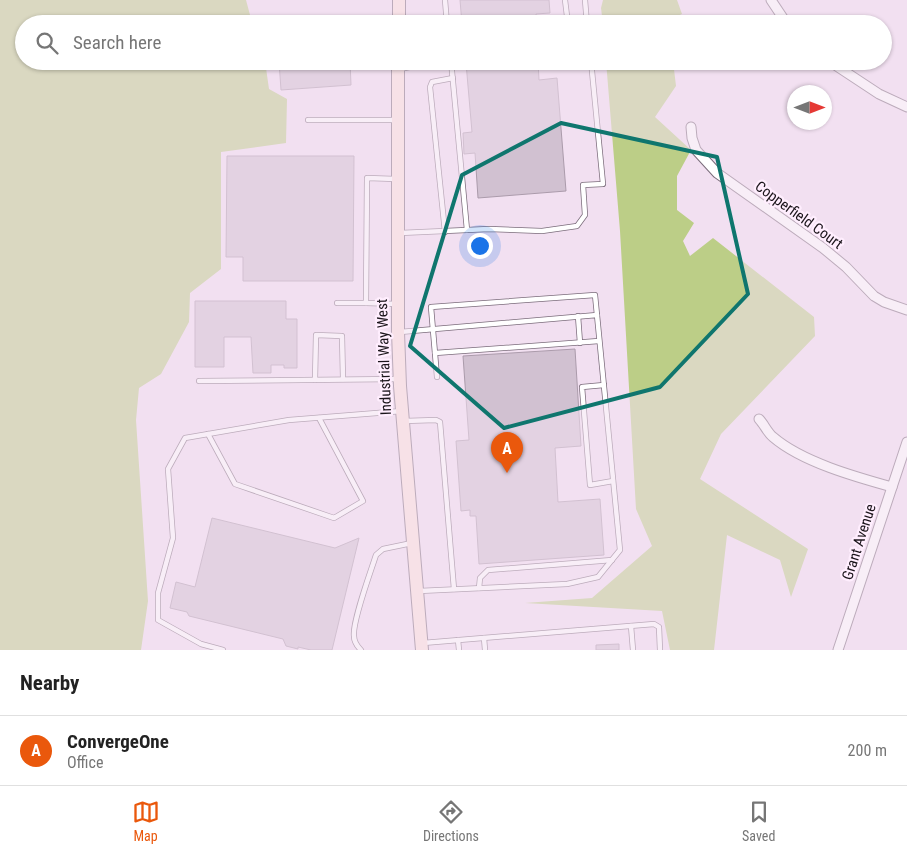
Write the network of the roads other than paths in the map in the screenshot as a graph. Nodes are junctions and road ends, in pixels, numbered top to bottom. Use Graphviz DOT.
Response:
graph roads {
  1 [pos="399,0"];
  2 [pos="445,0"];
  3 [pos="566,0"];
  4 [pos="585,0"];
  5 [pos="772,0"];
  6 [pos="399,15"];
  7 [pos="446,15"];
  8 [pos="567,15"];
  9 [pos="586,15"];
  10 [pos="781,15"];
  11 [pos="398,70"];
  12 [pos="452,70"];
  13 [pos="592,70"];
  14 [pos="843,70"];
  15 [pos="453,78"];
  16 [pos="907,107"];
  17 [pos="308,120"];
  18 [pos="398,120"];
  19 [pos="691,127"];
  20 [pos="398,180"];
  21 [pos="467,230"];
  22 [pos="445,232"];
  23 [pos="398,233"];
  24 [pos="337,303"];
  25 [pos="366,303"];
  26 [pos="398,304"];
  27 [pos="907,310"];
  28 [pos="597,315"];
  29 [pos="578,316"];
  30 [pos="433,330"];
  31 [pos="398,332"];
  32 [pos="600,341"];
  33 [pos="580,342"];
  34 [pos="435,354"];
  35 [pos="437,377"];
  36 [pos="343,379"];
  37 [pos="400,379"];
  38 [pos="315,380"];
  39 [pos="199,381"];
  40 [pos="604,385"];
  41 [pos="403,416"];
  42 [pos="319,418"];
  43 [pos="759,419"];
  44 [pos="208,434"];
  45 [pos="907,442"];
  46 [pos="613,482"];
  47 [pos="892,487"];
  48 [pos="413,543"];
  49 [pos="612,560"];
  50 [pos="479,588"];
  51 [pos="454,589"];
  52 [pos="417,591"];
  53 [pos="631,626"];
  54 [pos="484,638"];
  55 [pos="458,640"];
  56 [pos="422,647"];
  57 [pos="223,650"];
  58 [pos="361,650"];
  59 [pos="459,650"];
  60 [pos="485,650"];
  61 [pos="633,650"];
  62 [pos="660,650"];
  63 [pos="838,650"];
  1 -- 6 [label="street"];
  2 -- 7 [label="lane"];
  3 -- 8 [label="lane"];
  4 -- 9 [label="lane"];
  5 -- 10 [label="street"];
  11 -- 18 [label="street, Industrial Way West"];
  12 -- 15 [label="lane"];
  13 -- 21 [label="lane"];
  14 -- 16 [label="street"];
  15 -- 21 [label="lane"];
  15 -- 22 [label="lane"];
  17 -- 18 [label="lane"];
  18 -- 20 [label="street, Industrial Way West"];
  19 -- 27 [label="street, Copperfield Court"];
  20 -- 23 [label="street, Industrial Way West"];
  20 -- 25 [label="lane"];
  21 -- 22 [label="lane"];
  22 -- 23 [label="lane"];
  23 -- 26 [label="street, Industrial Way West"];
  24 -- 25 [label="lane"];
  25 -- 26 [label="lane"];
  26 -- 31 [label="street, Industrial Way West"];
  28 -- 29 [label="lane"];
  28 -- 30 [label="lane"];
  28 -- 32 [label="lane"];
  29 -- 30 [label="lane"];
  29 -- 33 [label="lane"];
  30 -- 31 [label="lane"];
  30 -- 34 [label="lane"];
  31 -- 37 [label="street, Industrial Way West"];
  32 -- 33 [label="lane"];
  32 -- 40 [label="lane"];
  33 -- 34 [label="lane"];
  34 -- 35 [label="lane"];
  36 -- 37 [label="lane"];
  36 -- 38 [label="lane"];
  36 -- 38 [label="lane"];
  37 -- 41 [label="street, Industrial Way West"];
  38 -- 39 [label="lane"];
  40 -- 46 [label="lane"];
  40 -- 46 [label="lane"];
  41 -- 42 [label="lane"];
  41 -- 48 [label="street, Industrial Way West"];
  41 -- 51 [label="lane"];
  42 -- 44 [label="lane"];
  42 -- 44 [label="lane"];
  43 -- 47 [label="street"];
  44 -- 57 [label="lane"];
  45 -- 47 [label="street, Grant Avenue"];
  46 -- 49 [label="lane"];
  47 -- 63 [label="street, Grant Avenue"];
  48 -- 52 [label="street, Industrial Way West"];
  48 -- 58 [label="lane"];
  49 -- 50 [label="lane"];
  49 -- 50 [label="lane"];
  50 -- 51 [label="lane"];
  51 -- 52 [label="lane"];
  52 -- 56 [label="street, Industrial Way West"];
  53 -- 54 [label="lane"];
  53 -- 61 [label="lane"];
  53 -- 62 [label="lane"];
  54 -- 55 [label="lane"];
  54 -- 60 [label="lane"];
  55 -- 56 [label="lane"];
  55 -- 59 [label="lane"];
}
